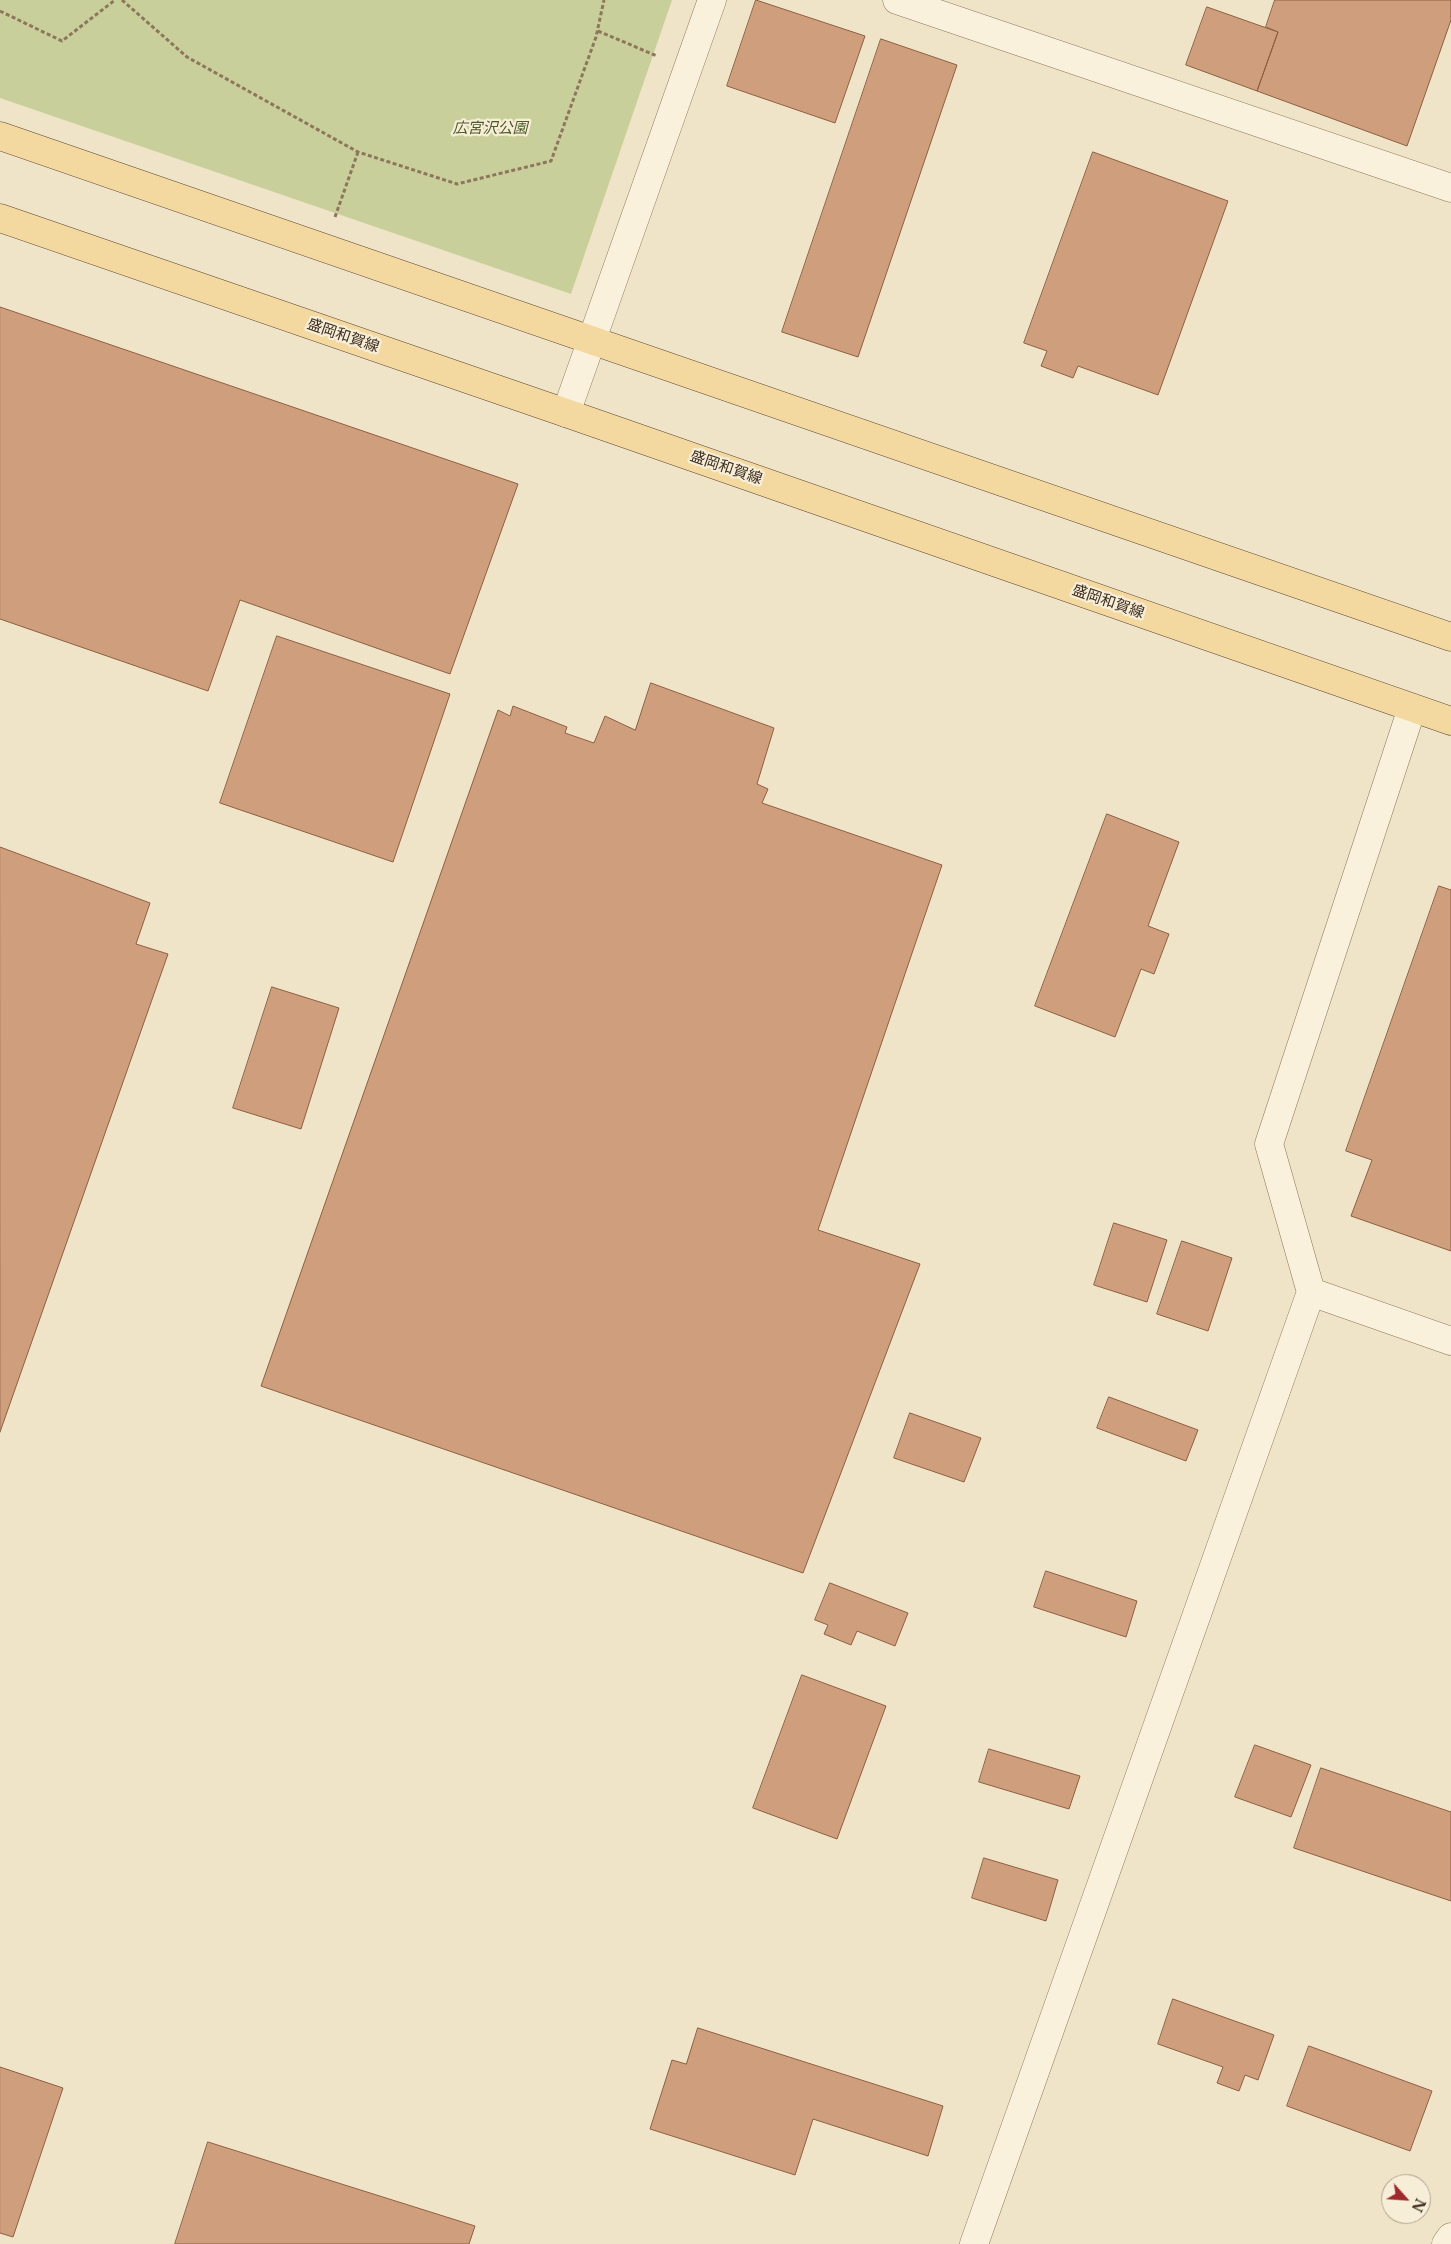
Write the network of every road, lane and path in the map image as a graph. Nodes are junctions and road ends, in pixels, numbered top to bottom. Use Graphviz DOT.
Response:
graph roads {
  1 [pos="116,0"];
  2 [pos="122,0"];
  3 [pos="604,0"];
  4 [pos="712,0"];
  5 [pos="897,0"];
  6 [pos="0,11"];
  7 [pos="598,31"];
  8 [pos="688,69"];
  9 [pos="0,136"];
  10 [pos="358,152"];
  11 [pos="1451,188"];
  12 [pos="0,218"];
  13 [pos="324,249"];
  14 [pos="592,342"];
  15 [pos="566,412"];
  16 [pos="1451,637"];
  17 [pos="1412,708"];
  18 [pos="1451,721"];
  19 [pos="1311,1292"];
  20 [pos="1451,1341"];
  21 [pos="1451,2237"];
  22 [pos="974,2244"];
  23 [pos="1446,2244"];
  1 -- 6 [label="path"];
  2 -- 10 [label="path"];
  3 -- 7 [label="path"];
  4 -- 8 [label="street"];
  5 -- 11 [label="street"];
  7 -- 8 [label="path"];
  7 -- 10 [label="path"];
  8 -- 14 [label="street"];
  9 -- 13 [label="main road"];
  10 -- 13 [label="path"];
  12 -- 15 [label="main road, 盛岡和賀線"];
  13 -- 14 [label="main road"];
  14 -- 15 [label="street"];
  14 -- 16 [label="main road"];
  15 -- 17 [label="main road, 盛岡和賀線"];
  17 -- 18 [label="main road, 盛岡和賀線"];
  17 -- 19 [label="street"];
  19 -- 20 [label="street"];
  19 -- 22 [label="street"];
  21 -- 23 [label="street"];
}
